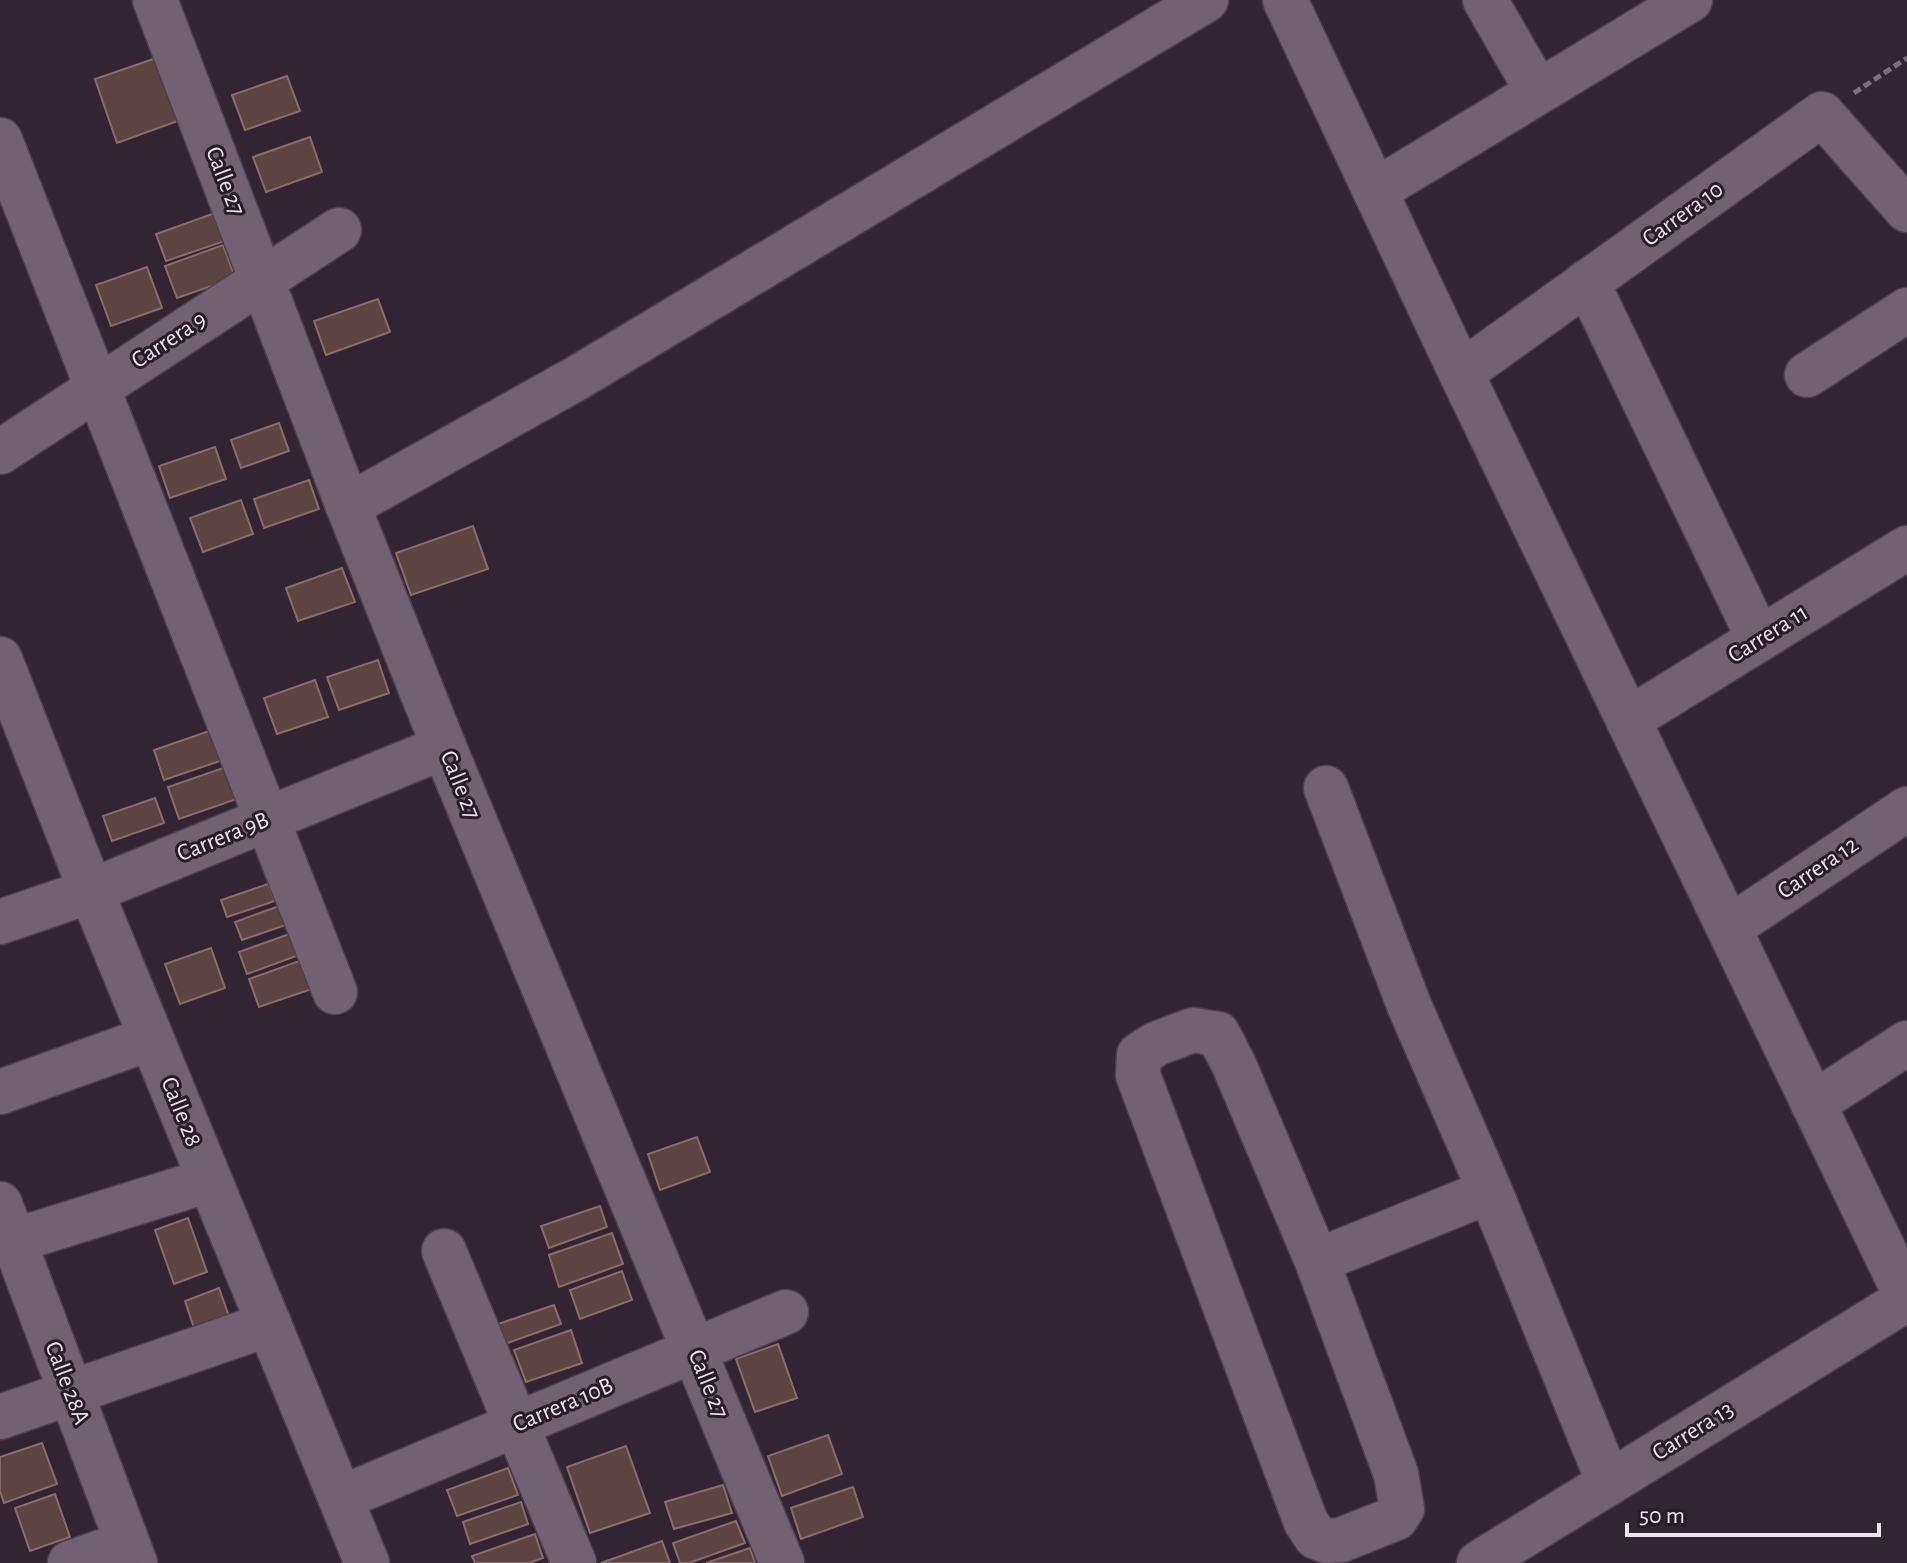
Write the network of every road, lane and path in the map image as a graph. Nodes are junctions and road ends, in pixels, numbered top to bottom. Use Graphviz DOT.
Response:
graph roads {
  1 [pos="155,0"];
  2 [pos="1206,0"];
  3 [pos="1285,0"];
  4 [pos="1485,0"];
  5 [pos="1672,5"];
  6 [pos="1907,58"];
  7 [pos="1538,92"];
  8 [pos="1822,114"];
  9 [pos="0,140"];
  10 [pos="1375,191"];
  11 [pos="1907,210"];
  12 [pos="339,230"];
  13 [pos="263,280"];
  14 [pos="1587,282"];
  15 [pos="1907,310"];
  16 [pos="1461,373"];
  17 [pos="1807,375"];
  18 [pos="97,387"];
  19 [pos="0,452"];
  20 [pos="348,506"];
  21 [pos="1907,548"];
  22 [pos="1759,639"];
  23 [pos="0,659"];
  24 [pos="1628,720"];
  25 [pos="444,747"];
  26 [pos="1326,788"];
  27 [pos="1907,809"];
  28 [pos="267,819"];
  29 [pos="91,891"];
  30 [pos="0,922"];
  31 [pos="1729,928"];
  32 [pos="335,992"];
  33 [pos="151,1038"];
  34 [pos="1907,1043"];
  35 [pos="0,1092"];
  36 [pos="1813,1104"];
  37 [pos="209,1180"];
  38 [pos="1490,1191"];
  39 [pos="5,1230"];
  40 [pos="444,1251"];
  41 [pos="1317,1261"];
  42 [pos="1907,1298"];
  43 [pos="786,1312"];
  44 [pos="269,1324"];
  45 [pos="694,1351"];
  46 [pos="71,1392"];
  47 [pos="0,1417"];
  48 [pos="516,1425"];
  49 [pos="1609,1483"];
  50 [pos="341,1498"];
  51 [pos="131,1553"];
  52 [pos="70,1563"];
  53 [pos="367,1563"];
  54 [pos="574,1563"];
  55 [pos="782,1563"];
  56 [pos="1479,1563"];
  1 -- 13 [label="street, Calle 27"];
  2 -- 20 [label="street"];
  3 -- 10 [label="street"];
  4 -- 7 [label="street"];
  5 -- 7 [label="street"];
  6 -- 8 [label="path"];
  7 -- 10 [label="street"];
  8 -- 11 [label="street"];
  8 -- 14 [label="street, Carrera 10"];
  9 -- 18 [label="street"];
  10 -- 16 [label="street"];
  12 -- 13 [label="street, Carrera 9"];
  13 -- 18 [label="street, Carrera 9"];
  13 -- 20 [label="street, Calle 27"];
  14 -- 16 [label="street, Carrera 10"];
  14 -- 22 [label="street"];
  15 -- 17 [label="street"];
  16 -- 24 [label="street"];
  18 -- 19 [label="street, Carrera 9"];
  18 -- 28 [label="street"];
  20 -- 25 [label="street, Calle 27"];
  21 -- 22 [label="street, Carrera 11"];
  22 -- 24 [label="street, Carrera 11"];
  23 -- 29 [label="street, Calle 28"];
  24 -- 31 [label="street"];
  25 -- 28 [label="street, Carrera 9B"];
  25 -- 45 [label="street, Calle 27"];
  26 -- 38 [label="street"];
  27 -- 31 [label="street, Carrera 12"];
  28 -- 29 [label="street, Carrera 9B"];
  28 -- 32 [label="street"];
  29 -- 30 [label="street, Carrera 9B"];
  29 -- 33 [label="street, Calle 28"];
  31 -- 36 [label="street"];
  33 -- 35 [label="street"];
  33 -- 37 [label="street, Calle 28"];
  34 -- 36 [label="street"];
  36 -- 42 [label="street"];
  37 -- 39 [label="street"];
  37 -- 44 [label="street, Calle 28"];
  38 -- 41 [label="street"];
  38 -- 49 [label="street"];
  39 -- 46 [label="street, Calle 28A"];
  40 -- 48 [label="street"];
  41 -- 41 [label="street"];
  42 -- 49 [label="street, Carrera 13"];
  43 -- 45 [label="street, Carrera 10B"];
  44 -- 46 [label="street"];
  44 -- 50 [label="street, Calle 28"];
  45 -- 48 [label="street, Carrera 10B"];
  45 -- 55 [label="street, Calle 27"];
  46 -- 47 [label="street"];
  46 -- 51 [label="street, Calle 28A"];
  48 -- 50 [label="street, Carrera 10B"];
  48 -- 54 [label="street"];
  49 -- 56 [label="street, Carrera 13"];
  50 -- 53 [label="street, Calle 28"];
  51 -- 52 [label="street"];
}
